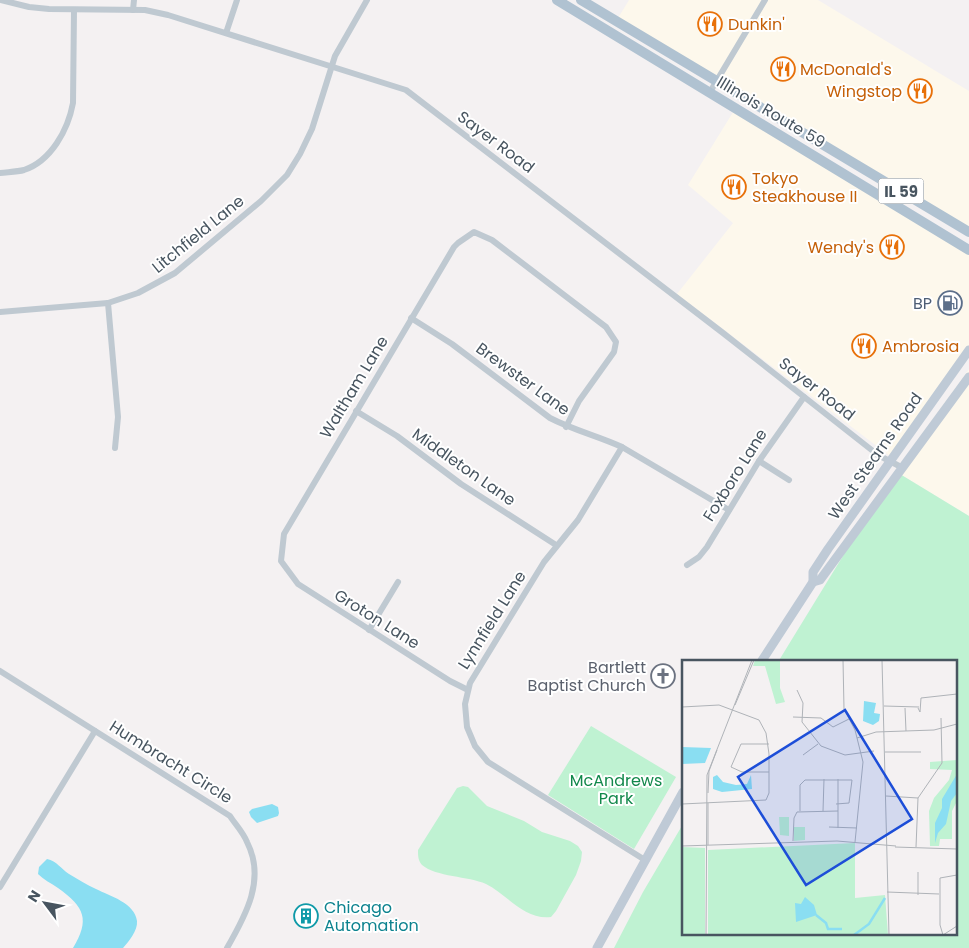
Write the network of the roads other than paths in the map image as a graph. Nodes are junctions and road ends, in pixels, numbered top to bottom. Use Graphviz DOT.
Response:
graph roads {
  1 [pos="1,0"];
  2 [pos="134,0"];
  3 [pos="237,0"];
  4 [pos="367,0"];
  5 [pos="557,0"];
  6 [pos="581,0"];
  7 [pos="765,0"];
  8 [pos="74,10"];
  9 [pos="133,10"];
  10 [pos="226,34"];
  11 [pos="331,67"];
  12 [pos="717,81"];
  13 [pos="710,92"];
  14 [pos="0,172"];
  15 [pos="969,232"];
  16 [pos="969,250"];
  17 [pos="108,303"];
  18 [pos="0,312"];
  19 [pos="411,318"];
  20 [pos="969,350"];
  21 [pos="969,377"];
  22 [pos="804,396"];
  23 [pos="356,410"];
  24 [pos="566,427"];
  25 [pos="622,447"];
  26 [pos="115,448"];
  27 [pos="759,460"];
  28 [pos="890,462"];
  29 [pos="902,468"];
  30 [pos="789,480"];
  31 [pos="729,510"];
  32 [pos="556,545"];
  33 [pos="281,561"];
  34 [pos="687,565"];
  35 [pos="398,582"];
  36 [pos="813,582"];
  37 [pos="369,630"];
  38 [pos="762,660"];
  39 [pos="0,671"];
  40 [pos="468,690"];
  41 [pos="95,731"];
  42 [pos="682,794"];
  43 [pos="645,860"];
  44 [pos="0,887"];
  45 [pos="228,948"];
  46 [pos="597,948"];
  1 -- 8 [label="street, Sayer Road"];
  2 -- 9 [label="street"];
  3 -- 10 [label="street"];
  4 -- 11 [label="street, Litchfield Lane"];
  5 -- 13 [label="main road, Illinois Route 59 / IL 59"];
  6 -- 12 [label="main road, Illinois Route 59 / IL 59"];
  7 -- 12 [label="street"];
  8 -- 9 [label="street, Sayer Road"];
  8 -- 14 [label="street"];
  9 -- 10 [label="street, Sayer Road"];
  10 -- 11 [label="street, Sayer Road"];
  11 -- 17 [label="street, Litchfield Lane"];
  11 -- 22 [label="street, Sayer Road"];
  12 -- 13 [label="street"];
  12 -- 15 [label="main road, Illinois Route 59 / IL 59"];
  13 -- 16 [label="main road, Illinois Route 59 / IL 59"];
  17 -- 18 [label="street, Litchfield Lane"];
  17 -- 26 [label="street"];
  19 -- 23 [label="street, Waltham Lane"];
  19 -- 24 [label="street, Brewster Lane"];
  19 -- 24 [label="street, Waltham Lane"];
  20 -- 28 [label="main road, West Stearns Road"];
  21 -- 29 [label="main road, West Stearns Road"];
  22 -- 27 [label="street, Foxboro Lane"];
  22 -- 28 [label="street, Sayer Road"];
  23 -- 32 [label="street, Middleton Lane"];
  23 -- 33 [label="street, Waltham Lane"];
  24 -- 25 [label="street, Brewster Lane"];
  25 -- 31 [label="street, Brewster Lane"];
  25 -- 32 [label="street, Lynnfield Lane"];
  27 -- 30 [label="street"];
  27 -- 31 [label="street, Foxboro Lane"];
  28 -- 29 [label="street, Sayer Road"];
  28 -- 36 [label="main road, West Stearns Road"];
  29 -- 36 [label="main road, West Stearns Road"];
  31 -- 34 [label="street, Foxboro Lane"];
  32 -- 40 [label="street, Lynnfield Lane"];
  33 -- 37 [label="street, Groton Lane"];
  35 -- 37 [label="street"];
  36 -- 38 [label="main road, West Stearns Road"];
  37 -- 40 [label="street, Groton Lane"];
  39 -- 41 [label="street, Humbracht Circle"];
  40 -- 43 [label="street, Lynnfield Lane"];
  41 -- 44 [label="street"];
  41 -- 45 [label="street, Humbracht Circle"];
  42 -- 43 [label="main road"];
  43 -- 46 [label="main road"];
}
